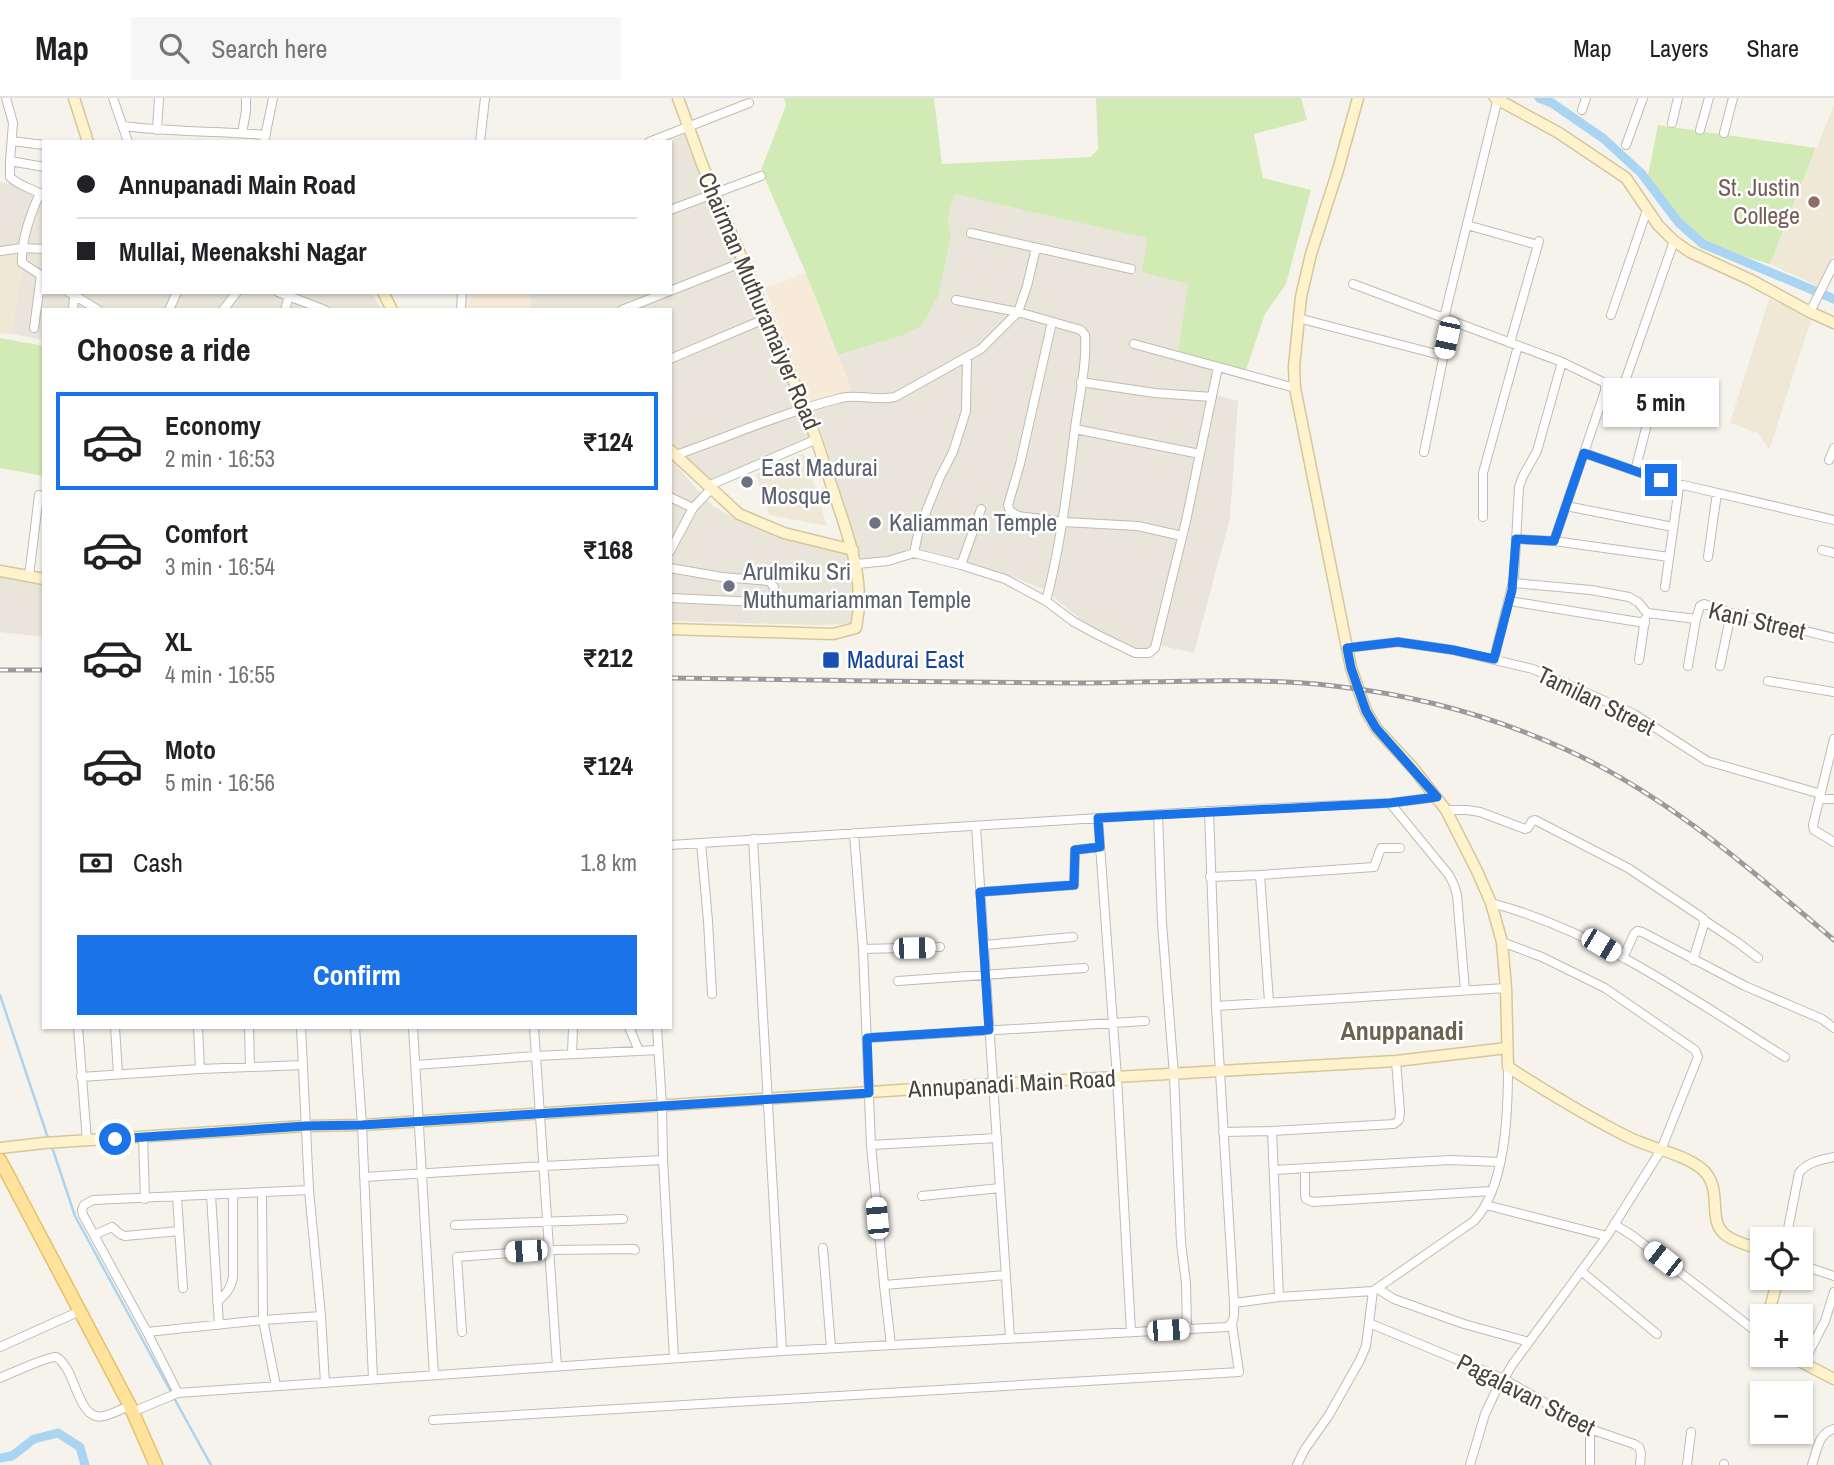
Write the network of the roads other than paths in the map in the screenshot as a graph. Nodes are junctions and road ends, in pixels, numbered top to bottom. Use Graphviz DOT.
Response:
graph roads {
  1 [pos="74,98"];
  2 [pos="113,98"];
  3 [pos="159,98"];
  4 [pos="246,98"];
  5 [pos="273,98"];
  6 [pos="485,98"];
  7 [pos="678,98"];
  8 [pos="1358,98"];
  9 [pos="1497,98"];
  10 [pos="1586,98"];
  11 [pos="1643,98"];
  12 [pos="1678,98"];
  13 [pos="1709,98"];
  14 [pos="1733,98"];
  15 [pos="749,103"];
  16 [pos="5,104"];
  17 [pos="1583,110"];
  18 [pos="1672,123"];
  19 [pos="123,126"];
  20 [pos="689,126"];
  21 [pos="157,130"];
  22 [pos="1700,130"];
  23 [pos="242,133"];
  24 [pos="1724,133"];
  25 [pos="265,138"];
  26 [pos="87,140"];
  27 [pos="127,140"];
  28 [pos="480,140"];
  29 [pos="654,140"];
  30 [pos="12,141"];
  31 [pos="42,145"];
  32 [pos="1626,145"];
  33 [pos="10,161"];
  34 [pos="42,167"];
  35 [pos="761,176"];
  36 [pos="715,193"];
  37 [pos="42,195"];
  38 [pos="672,209"];
  39 [pos="1647,210"];
  40 [pos="1467,225"];
  41 [pos="971,233"];
  42 [pos="1674,241"];
  43 [pos="22,248"];
  44 [pos="1036,248"];
  45 [pos="42,249"];
  46 [pos="0,251"];
  47 [pos="743,262"];
  48 [pos="1834,264"];
  49 [pos="1131,270"];
  50 [pos="42,276"];
  51 [pos="1353,284"];
  52 [pos="672,290"];
  53 [pos="235,294"];
  54 [pos="289,294"];
  55 [pos="663,294"];
  56 [pos="80,298"];
  57 [pos="956,300"];
  58 [pos="95,308"];
  59 [pos="225,308"];
  60 [pos="320,308"];
  61 [pos="627,308"];
  62 [pos="1018,312"];
  63 [pos="1810,312"];
  64 [pos="1611,314"];
  65 [pos="767,318"];
  66 [pos="1298,318"];
  67 [pos="1447,319"];
  68 [pos="1052,321"];
  69 [pos="1834,323"];
  70 [pos="34,328"];
  71 [pos="1134,344"];
  72 [pos="1514,345"];
  73 [pos="1444,356"];
  74 [pos="967,357"];
  75 [pos="672,358"];
  76 [pos="1562,362"];
  77 [pos="1218,367"];
  78 [pos="1081,382"];
  79 [pos="1624,384"];
  80 [pos="1294,388"];
  81 [pos="1212,397"];
  82 [pos="805,408"];
  83 [pos="1646,428"];
  84 [pos="1075,429"];
  85 [pos="817,439"];
  86 [pos="1834,448"];
  87 [pos="1424,452"];
  88 [pos="673,453"];
  89 [pos="1584,453"];
  90 [pos="1200,454"];
  91 [pos="1829,460"];
  92 [pos="1635,471"];
  93 [pos="1661,480"];
  94 [pos="710,487"];
  95 [pos="1717,493"];
  96 [pos="39,495"];
  97 [pos="672,498"];
  98 [pos="1566,506"];
  99 [pos="693,508"];
  100 [pos="981,509"];
  101 [pos="1483,517"];
  102 [pos="1834,520"];
  103 [pos="1063,522"];
  104 [pos="1673,527"];
  105 [pos="1182,536"];
  106 [pos="1516,539"];
  107 [pos="1554,541"];
  108 [pos="672,546"];
  109 [pos="853,550"];
  110 [pos="1822,550"];
  111 [pos="914,553"];
  112 [pos="1834,553"];
  113 [pos="1669,557"];
  114 [pos="1708,558"];
  115 [pos="857,565"];
  116 [pos="961,565"];
  117 [pos="672,568"];
  118 [pos="0,571"];
  119 [pos="29,576"];
  120 [pos="42,579"];
  121 [pos="1514,583"];
  122 [pos="1665,587"];
  123 [pos="672,598"];
  124 [pos="859,601"];
  125 [pos="1046,601"];
  126 [pos="1509,601"];
  127 [pos="773,602"];
  128 [pos="1647,613"];
  129 [pos="1731,613"];
  130 [pos="1696,619"];
  131 [pos="1645,623"];
  132 [pos="672,629"];
  133 [pos="1834,638"];
  134 [pos="1347,648"];
  135 [pos="1494,659"];
  136 [pos="1639,660"];
  137 [pos="1688,666"];
  138 [pos="1720,666"];
  139 [pos="1768,681"];
  140 [pos="1834,692"];
  141 [pos="1834,739"];
  142 [pos="1832,761"];
  143 [pos="1821,796"];
  144 [pos="1437,797"];
  145 [pos="1834,799"];
  146 [pos="1390,803"];
  147 [pos="1446,810"];
  148 [pos="1209,811"];
  149 [pos="1158,814"];
  150 [pos="1098,818"];
  151 [pos="976,826"];
  152 [pos="854,833"];
  153 [pos="753,839"];
  154 [pos="1834,842"];
  155 [pos="701,843"];
  156 [pos="672,845"];
  157 [pos="1100,847"];
  158 [pos="1400,848"];
  159 [pos="1260,875"];
  160 [pos="1210,877"];
  161 [pos="980,892"];
  162 [pos="1491,903"];
  163 [pos="1704,920"];
  164 [pos="1073,937"];
  165 [pos="1502,942"];
  166 [pos="984,945"];
  167 [pos="940,947"];
  168 [pos="863,949"];
  169 [pos="1623,958"];
  170 [pos="1758,958"];
  171 [pos="1693,960"];
  172 [pos="1084,968"];
  173 [pos="986,973"];
  174 [pos="898,981"];
  175 [pos="1506,988"];
  176 [pos="1465,990"];
  177 [pos="712,994"];
  178 [pos="1269,1002"];
  179 [pos="1216,1006"];
  180 [pos="1145,1021"];
  181 [pos="1112,1023"];
  182 [pos="1834,1028"];
  183 [pos="78,1029"];
  184 [pos="115,1029"];
  185 [pos="198,1029"];
  186 [pos="249,1029"];
  187 [pos="301,1029"];
  188 [pos="355,1029"];
  189 [pos="413,1029"];
  190 [pos="534,1029"];
  191 [pos="573,1029"];
  192 [pos="630,1029"];
  193 [pos="657,1029"];
  194 [pos="989,1030"];
  195 [pos="867,1038"];
  196 [pos="1507,1048"];
  197 [pos="658,1050"];
  198 [pos="639,1051"];
  199 [pos="572,1054"];
  200 [pos="537,1056"];
  201 [pos="1786,1057"];
  202 [pos="1396,1061"];
  203 [pos="303,1065"];
  204 [pos="415,1065"];
  205 [pos="250,1067"];
  206 [pos="1508,1067"];
  207 [pos="200,1069"];
  208 [pos="1221,1072"];
  209 [pos="118,1074"];
  210 [pos="1174,1074"];
  211 [pos="81,1077"];
  212 [pos="1117,1078"];
  213 [pos="993,1084"];
  214 [pos="869,1093"];
  215 [pos="767,1100"];
  216 [pos="662,1107"];
  217 [pos="541,1114"];
  218 [pos="420,1122"];
  219 [pos="362,1125"];
  220 [pos="306,1126"];
  221 [pos="1272,1131"];
  222 [pos="1223,1132"];
  223 [pos="143,1137"];
  224 [pos="997,1138"];
  225 [pos="87,1141"];
  226 [pos="871,1145"];
  227 [pos="0,1148"];
  228 [pos="1661,1150"];
  229 [pos="1834,1157"];
  230 [pos="0,1160"];
  231 [pos="663,1160"];
  232 [pos="1500,1162"];
  233 [pos="544,1166"];
  234 [pos="1305,1168"];
  235 [pos="1274,1170"];
  236 [pos="422,1174"];
  237 [pos="364,1177"];
  238 [pos="1000,1188"];
  239 [pos="309,1191"];
  240 [pos="1491,1191"];
  241 [pos="262,1193"];
  242 [pos="233,1194"];
  243 [pos="211,1195"];
  244 [pos="922,1196"];
  245 [pos="177,1197"];
  246 [pos="145,1199"];
  247 [pos="1486,1205"];
  248 [pos="623,1219"];
  249 [pos="548,1222"];
  250 [pos="1614,1224"];
  251 [pos="455,1225"];
  252 [pos="1788,1227"];
  253 [pos="179,1231"];
  254 [pos="94,1235"];
  255 [pos="1606,1236"];
  256 [pos="1750,1245"];
  257 [pos="823,1248"];
  258 [pos="550,1250"];
  259 [pos="635,1250"];
  260 [pos="1813,1269"];
  261 [pos="1581,1270"];
  262 [pos="1006,1275"];
  263 [pos="1834,1276"];
  264 [pos="884,1285"];
  265 [pos="183,1288"];
  266 [pos="1375,1290"];
  267 [pos="1834,1292"];
  268 [pos="1279,1297"];
  269 [pos="217,1302"];
  270 [pos="1234,1303"];
  271 [pos="80,1311"];
  272 [pos="321,1315"];
  273 [pos="263,1320"];
  274 [pos="1369,1323"];
  275 [pos="1232,1324"];
  276 [pos="219,1325"];
  277 [pos="1750,1327"];
  278 [pos="1186,1329"];
  279 [pos="147,1332"];
  280 [pos="462,1332"];
  281 [pos="1130,1332"];
  282 [pos="1657,1334"];
  283 [pos="1010,1338"];
  284 [pos="1529,1342"];
  285 [pos="1813,1344"];
  286 [pos="891,1345"];
  287 [pos="0,1347"];
  288 [pos="831,1348"];
  289 [pos="782,1351"];
  290 [pos="674,1358"];
  291 [pos="557,1366"];
  292 [pos="1809,1367"];
  293 [pos="435,1375"];
  294 [pos="0,1378"];
  295 [pos="373,1379"];
  296 [pos="1503,1379"];
  297 [pos="1834,1379"];
  298 [pos="325,1382"];
  299 [pos="276,1386"];
  300 [pos="173,1394"];
  301 [pos="131,1409"];
  302 [pos="433,1420"];
  303 [pos="1590,1429"];
  304 [pos="1834,1429"];
  305 [pos="1691,1432"];
  306 [pos="156,1465"];
  307 [pos="1297,1465"];
  308 [pos="1470,1465"];
  309 [pos="1590,1465"];
  310 [pos="1640,1465"];
  311 [pos="1687,1465"];
  312 [pos="1812,1465"];
  1 -- 26 [label="street"];
  2 -- 19 [label="street"];
  3 -- 21 [label="street"];
  4 -- 23 [label="street"];
  5 -- 25 [label="street"];
  6 -- 28 [label="street"];
  7 -- 20 [label="street, Chairman Muthuramaiyer Road"];
  8 -- 66 [label="street"];
  9 -- 39 [label="street"];
  9 -- 40 [label="street"];
  10 -- 17 [label="street"];
  11 -- 32 [label="street"];
  12 -- 18 [label="street"];
  13 -- 22 [label="street"];
  14 -- 24 [label="street"];
  15 -- 20 [label="street"];
  16 -- 30 [label="street"];
  19 -- 21 [label="street"];
  19 -- 27 [label="street"];
  20 -- 29 [label="street"];
  20 -- 36 [label="street, Chairman Muthuramaiyer Road"];
  21 -- 23 [label="street"];
  23 -- 25 [label="street"];
  30 -- 31 [label="street"];
  30 -- 33 [label="street"];
  33 -- 34 [label="street"];
  33 -- 37 [label="street"];
  35 -- 36 [label="street"];
  36 -- 38 [label="street"];
  36 -- 47 [label="street, Chairman Muthuramaiyer Road"];
  37 -- 43 [label="street"];
  39 -- 42 [label="street"];
  39 -- 64 [label="street"];
  40 -- 67 [label="street"];
  40 -- 72 [label="street"];
  41 -- 44 [label="street"];
  42 -- 63 [label="street"];
  42 -- 79 [label="street"];
  43 -- 45 [label="street"];
  43 -- 46 [label="street"];
  43 -- 50 [label="street"];
  44 -- 49 [label="street"];
  44 -- 62 [label="street"];
  47 -- 52 [label="street"];
  47 -- 65 [label="street, Chairman Muthuramaiyer Road"];
  48 -- 63 [label="street"];
  50 -- 70 [label="street"];
  51 -- 67 [label="street"];
  53 -- 59 [label="street"];
  54 -- 60 [label="street"];
  55 -- 61 [label="street"];
  56 -- 58 [label="street"];
  57 -- 62 [label="street"];
  62 -- 68 [label="street"];
  62 -- 74 [label="street"];
  63 -- 69 [label="street"];
  65 -- 75 [label="street"];
  65 -- 82 [label="street, Chairman Muthuramaiyer Road"];
  66 -- 73 [label="street"];
  66 -- 80 [label="street"];
  67 -- 72 [label="street"];
  67 -- 73 [label="street"];
  68 -- 78 [label="street"];
  68 -- 103 [label="street"];
  71 -- 77 [label="street"];
  72 -- 76 [label="street"];
  72 -- 101 [label="street"];
  73 -- 87 [label="street"];
  74 -- 82 [label="street"];
  74 -- 111 [label="street"];
  76 -- 89 [label="street"];
  76 -- 106 [label="street"];
  77 -- 80 [label="street"];
  77 -- 81 [label="street"];
  78 -- 81 [label="street"];
  78 -- 84 [label="street"];
  80 -- 134 [label="street"];
  81 -- 90 [label="street"];
  82 -- 85 [label="street, Chairman Muthuramaiyer Road"];
  82 -- 88 [label="street"];
  83 -- 92 [label="street"];
  84 -- 90 [label="street"];
  84 -- 103 [label="street"];
  85 -- 94 [label="street"];
  85 -- 109 [label="street, Chairman Muthuramaiyer Road"];
  86 -- 91 [label="street"];
  88 -- 94 [label="street"];
  89 -- 92 [label="street"];
  89 -- 98 [label="street"];
  90 -- 105 [label="street"];
  92 -- 93 [label="street"];
  94 -- 99 [label="street"];
  94 -- 109 [label="street"];
  95 -- 102 [label="street"];
  95 -- 104 [label="street"];
  95 -- 114 [label="street"];
  96 -- 119 [label="street"];
  97 -- 99 [label="street"];
  98 -- 104 [label="street"];
  98 -- 107 [label="street"];
  99 -- 108 [label="street"];
  100 -- 116 [label="street"];
  103 -- 105 [label="street"];
  103 -- 125 [label="street"];
  104 -- 113 [label="street"];
  105 -- 125 [label="street"];
  106 -- 107 [label="street"];
  106 -- 121 [label="street"];
  107 -- 113 [label="street"];
  109 -- 115 [label="street, Chairman Muthuramaiyer Road"];
  110 -- 112 [label="street"];
  111 -- 115 [label="street"];
  111 -- 116 [label="street"];
  113 -- 122 [label="street"];
  115 -- 124 [label="street, Chairman Muthuramaiyer Road"];
  116 -- 125 [label="street"];
  117 -- 127 [label="street"];
  118 -- 119 [label="street"];
  119 -- 120 [label="street"];
  121 -- 126 [label="street"];
  121 -- 128 [label="street"];
  123 -- 127 [label="street"];
  124 -- 127 [label="street"];
  124 -- 132 [label="street, Chairman Muthuramaiyer Road"];
  126 -- 131 [label="street"];
  126 -- 135 [label="street"];
  128 -- 130 [label="street, Kani Street"];
  128 -- 131 [label="street"];
  129 -- 130 [label="street, Kani Street"];
  129 -- 133 [label="street, Kani Street"];
  129 -- 138 [label="street"];
  130 -- 137 [label="street"];
  131 -- 136 [label="street"];
  134 -- 135 [label="street, Tamilan Street"];
  134 -- 144 [label="street"];
  135 -- 143 [label="street, Tamilan Street"];
  139 -- 140 [label="street"];
  141 -- 142 [label="street"];
  142 -- 143 [label="street"];
  143 -- 145 [label="street, Tamilan Street"];
  143 -- 154 [label="street"];
  144 -- 146 [label="street"];
  144 -- 147 [label="street"];
  146 -- 148 [label="street"];
  146 -- 176 [label="street"];
  147 -- 162 [label="street"];
  147 -- 163 [label="street"];
  148 -- 149 [label="street"];
  148 -- 160 [label="street"];
  149 -- 150 [label="street"];
  149 -- 210 [label="street"];
  150 -- 151 [label="street"];
  150 -- 157 [label="street"];
  151 -- 152 [label="street"];
  151 -- 161 [label="street"];
  152 -- 153 [label="street"];
  152 -- 168 [label="street"];
  153 -- 155 [label="street"];
  153 -- 215 [label="street"];
  155 -- 156 [label="street"];
  155 -- 177 [label="street"];
  157 -- 161 [label="street"];
  157 -- 181 [label="street"];
  158 -- 159 [label="street"];
  159 -- 160 [label="street"];
  159 -- 178 [label="street"];
  160 -- 179 [label="street"];
  161 -- 166 [label="street"];
  162 -- 165 [label="street"];
  162 -- 169 [label="street"];
  163 -- 170 [label="street"];
  163 -- 171 [label="street"];
  164 -- 166 [label="street"];
  165 -- 175 [label="street"];
  165 -- 228 [label="street"];
  166 -- 173 [label="street"];
  167 -- 168 [label="street"];
  168 -- 195 [label="street"];
  169 -- 171 [label="street"];
  169 -- 201 [label="street"];
  171 -- 182 [label="street"];
  172 -- 173 [label="street"];
  173 -- 174 [label="street"];
  173 -- 194 [label="street"];
  175 -- 176 [label="street"];
  175 -- 196 [label="street"];
  176 -- 178 [label="street"];
  178 -- 179 [label="street"];
  179 -- 208 [label="street"];
  180 -- 181 [label="street"];
  181 -- 194 [label="street"];
  181 -- 212 [label="street"];
  183 -- 211 [label="street"];
  184 -- 209 [label="street"];
  185 -- 207 [label="street"];
  186 -- 205 [label="street"];
  187 -- 203 [label="street"];
  188 -- 219 [label="street"];
  189 -- 204 [label="street"];
  190 -- 200 [label="street"];
  191 -- 199 [label="street"];
  192 -- 198 [label="street"];
  193 -- 197 [label="street"];
  194 -- 195 [label="street"];
  194 -- 213 [label="street"];
  195 -- 214 [label="street"];
  196 -- 202 [label="street, Annupanadi Main Road"];
  196 -- 206 [label="street"];
  197 -- 198 [label="street"];
  197 -- 216 [label="street"];
  198 -- 199 [label="street"];
  199 -- 200 [label="street"];
  200 -- 204 [label="street"];
  200 -- 217 [label="street"];
  202 -- 208 [label="street, Annupanadi Main Road"];
  202 -- 221 [label="street"];
  203 -- 205 [label="street"];
  203 -- 220 [label="street"];
  204 -- 218 [label="street"];
  205 -- 207 [label="street"];
  206 -- 228 [label="street"];
  206 -- 232 [label="street"];
  207 -- 209 [label="street"];
  208 -- 210 [label="street, Annupanadi Main Road"];
  208 -- 222 [label="street"];
  209 -- 211 [label="street"];
  210 -- 212 [label="street, Annupanadi Main Road"];
  210 -- 278 [label="street"];
  211 -- 225 [label="street"];
  212 -- 213 [label="street, Annupanadi Main Road"];
  212 -- 281 [label="street"];
  213 -- 214 [label="street, Annupanadi Main Road"];
  213 -- 224 [label="street"];
  214 -- 215 [label="street, Annupanadi Main Road"];
  214 -- 226 [label="street"];
  215 -- 216 [label="street, Annupanadi Main Road"];
  215 -- 289 [label="street"];
  216 -- 217 [label="street, Annupanadi Main Road"];
  216 -- 231 [label="street"];
  217 -- 218 [label="street, Annupanadi Main Road"];
  217 -- 233 [label="street"];
  218 -- 219 [label="street, Annupanadi Main Road"];
  218 -- 236 [label="street"];
  219 -- 220 [label="street, Annupanadi Main Road"];
  219 -- 237 [label="street"];
  220 -- 223 [label="street, Annupanadi Main Road"];
  220 -- 239 [label="street"];
  221 -- 222 [label="street"];
  221 -- 235 [label="street"];
  222 -- 270 [label="street"];
  223 -- 225 [label="street, Annupanadi Main Road"];
  223 -- 246 [label="street"];
  224 -- 226 [label="street"];
  224 -- 238 [label="street"];
  225 -- 227 [label="street, Annupanadi Main Road"];
  226 -- 264 [label="street"];
  228 -- 250 [label="street"];
  228 -- 256 [label="street"];
  229 -- 252 [label="street"];
  230 -- 271 [label="main road"];
  231 -- 233 [label="street"];
  231 -- 290 [label="street"];
  232 -- 234 [label="street"];
  232 -- 240 [label="street"];
  233 -- 236 [label="street"];
  233 -- 249 [label="street"];
  234 -- 235 [label="street"];
  234 -- 240 [label="street"];
  235 -- 268 [label="street"];
  236 -- 237 [label="street"];
  236 -- 293 [label="street"];
  237 -- 295 [label="street"];
  238 -- 244 [label="street"];
  238 -- 262 [label="street"];
  239 -- 241 [label="street"];
  239 -- 272 [label="street"];
  240 -- 247 [label="street"];
  241 -- 242 [label="street"];
  241 -- 273 [label="street"];
  242 -- 243 [label="street"];
  242 -- 269 [label="street"];
  243 -- 245 [label="street"];
  243 -- 269 [label="street"];
  245 -- 246 [label="street"];
  245 -- 253 [label="street"];
  246 -- 254 [label="street"];
  247 -- 255 [label="street"];
  247 -- 266 [label="street"];
  248 -- 249 [label="street"];
  249 -- 251 [label="street"];
  249 -- 258 [label="street"];
  250 -- 255 [label="street"];
  250 -- 277 [label="street"];
  253 -- 254 [label="street"];
  253 -- 265 [label="street"];
  254 -- 279 [label="street"];
  255 -- 261 [label="street"];
  257 -- 288 [label="street"];
  258 -- 259 [label="street"];
  258 -- 280 [label="street"];
  258 -- 291 [label="street"];
  260 -- 263 [label="street"];
  261 -- 282 [label="street"];
  261 -- 284 [label="street"];
  262 -- 264 [label="street"];
  262 -- 283 [label="street"];
  264 -- 286 [label="street"];
  266 -- 268 [label="street"];
  266 -- 274 [label="street"];
  266 -- 284 [label="street"];
  267 -- 285 [label="street"];
  268 -- 270 [label="street"];
  269 -- 276 [label="street"];
  270 -- 275 [label="street"];
  271 -- 287 [label="street"];
  271 -- 301 [label="main road"];
  272 -- 273 [label="street"];
  272 -- 298 [label="street"];
  273 -- 276 [label="street"];
  273 -- 299 [label="street"];
  274 -- 296 [label="street, Pagalavan Street"];
  274 -- 307 [label="street"];
  275 -- 278 [label="street"];
  275 -- 302 [label="street"];
  276 -- 279 [label="street"];
  278 -- 281 [label="street"];
  279 -- 300 [label="street"];
  281 -- 283 [label="street"];
  283 -- 286 [label="street"];
  284 -- 296 [label="street"];
  286 -- 288 [label="street"];
  288 -- 289 [label="street"];
  289 -- 290 [label="street"];
  290 -- 291 [label="street"];
  291 -- 293 [label="street"];
  292 -- 297 [label="street"];
  293 -- 295 [label="street"];
  294 -- 301 [label="street"];
  295 -- 298 [label="street"];
  296 -- 303 [label="street, Pagalavan Street"];
  296 -- 308 [label="street"];
  298 -- 299 [label="street"];
  299 -- 300 [label="street"];
  300 -- 301 [label="street"];
  301 -- 306 [label="main road"];
  303 -- 309 [label="street"];
  303 -- 310 [label="street, Pagalavan Street"];
  304 -- 312 [label="street"];
  305 -- 311 [label="street"];
}
